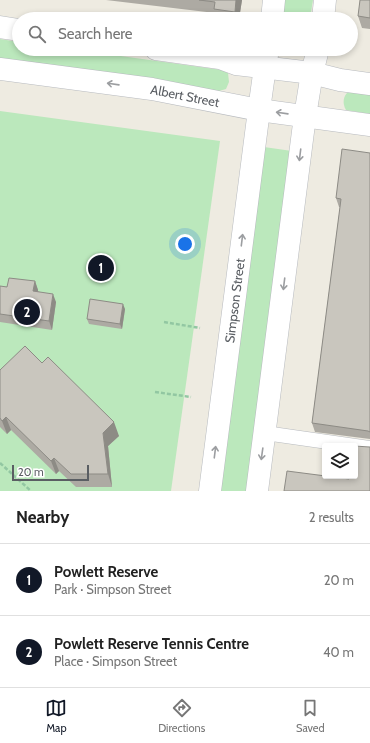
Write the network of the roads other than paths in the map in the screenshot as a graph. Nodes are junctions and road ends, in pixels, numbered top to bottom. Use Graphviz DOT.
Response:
graph roads {
  1 [pos="274,0"];
  2 [pos="325,0"];
  3 [pos="273,12"];
  4 [pos="323,12"];
  5 [pos="0,27"];
  6 [pos="12,29"];
  7 [pos="206,56"];
  8 [pos="316,56"];
  9 [pos="267,58"];
  10 [pos="0,69"];
  11 [pos="312,73"];
  12 [pos="370,84"];
  13 [pos="258,110"];
  14 [pos="305,116"];
  15 [pos="370,125"];
  16 [pos="265,433"];
  17 [pos="370,448"];
  18 [pos="210,491"];
  19 [pos="257,491"];
  1 -- 3 [label="street"];
  2 -- 4 [label="street"];
  5 -- 6 [label="street"];
  7 -- 9 [label="street"];
  8 -- 11 [label="street"];
  9 -- 11 [label="street"];
  9 -- 13 [label="street, Simpson Street"];
  13 -- 10 [label="street, Albert Street, one-way"];
  11 -- 12 [label="street"];
  11 -- 14 [label="street"];
  14 -- 13 [label="street, Albert Street, one-way"];
  18 -- 13 [label="street, Simpson Street, one-way"];
  14 -- 15 [label="street, Albert Street"];
  14 -- 16 [label="street, one-way"];
  16 -- 17 [label="lane"];
  16 -- 19 [label="street, one-way"];
}
